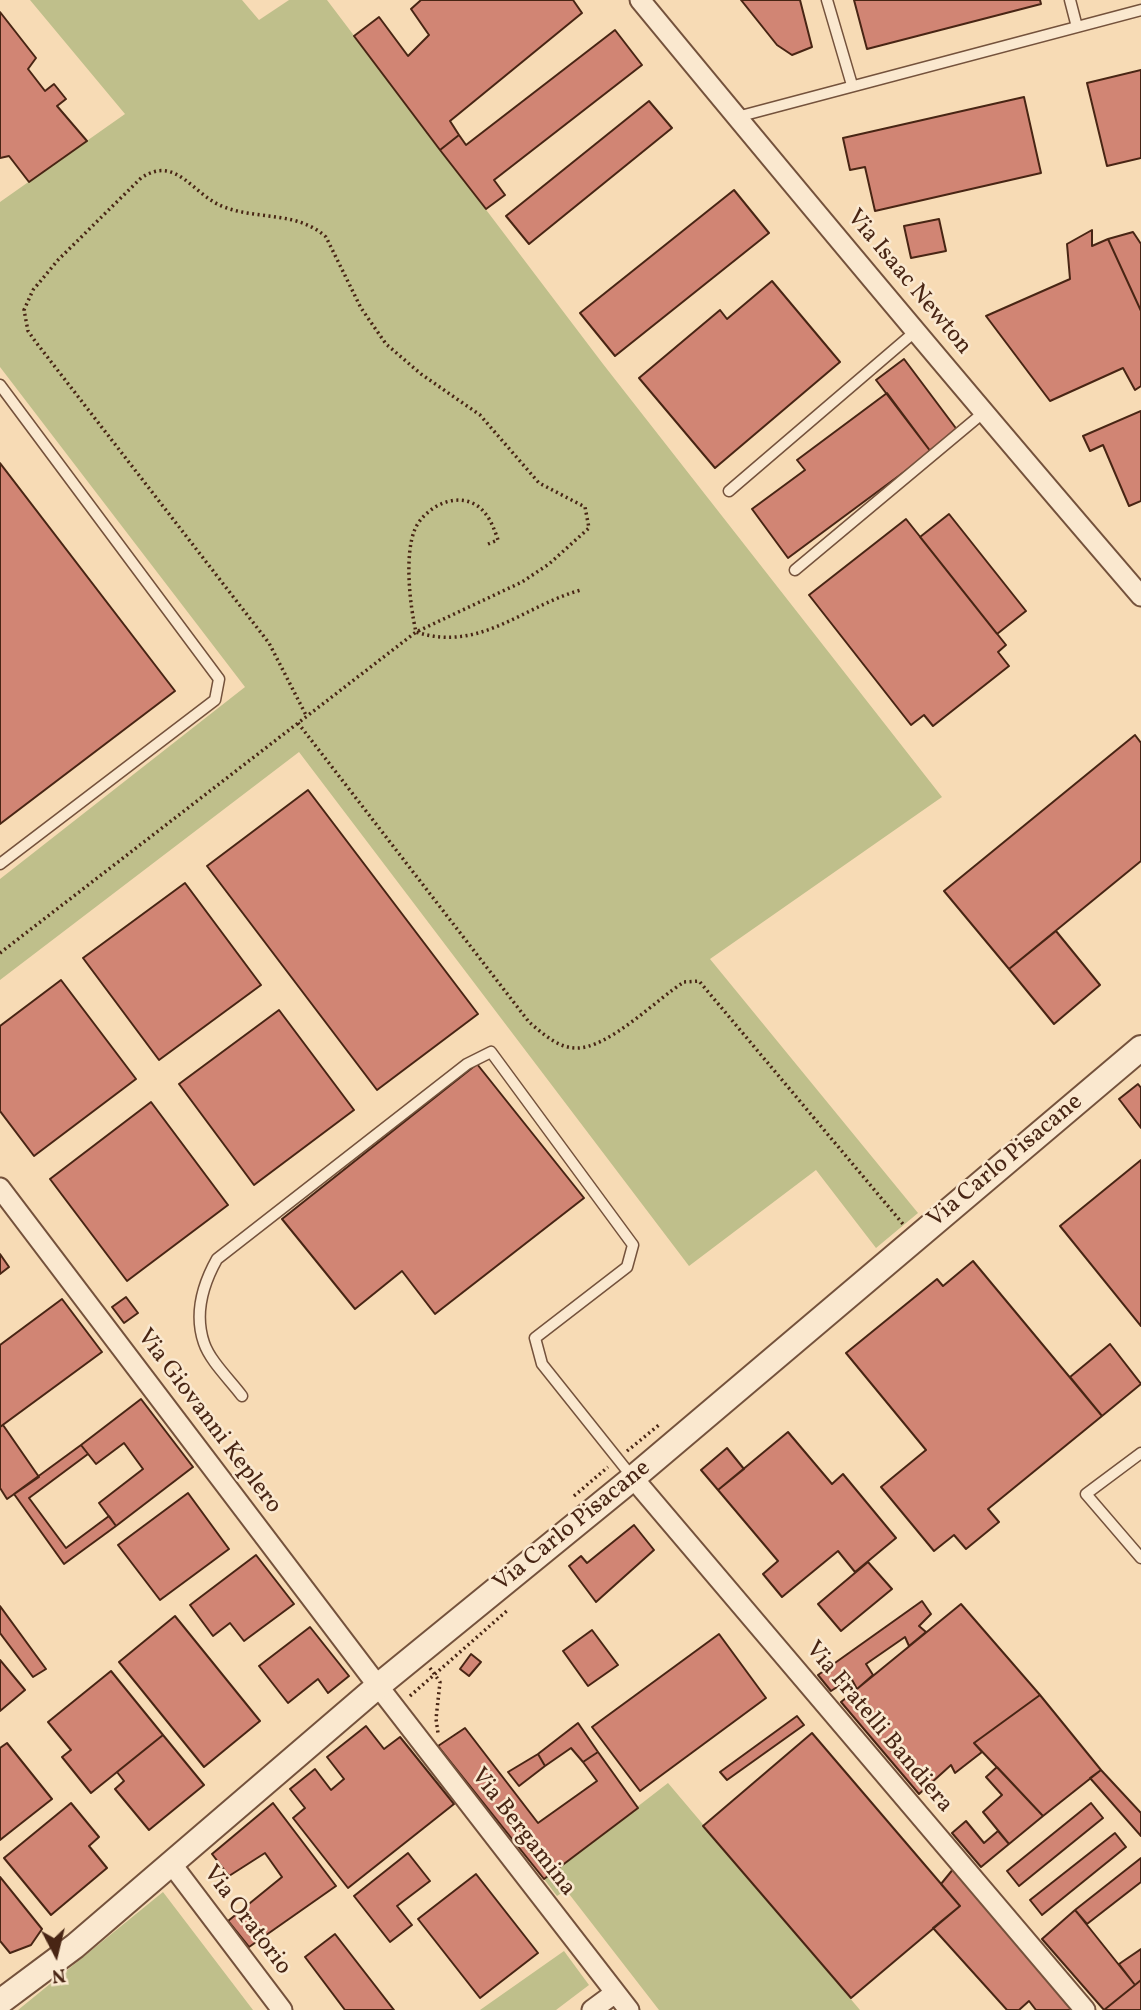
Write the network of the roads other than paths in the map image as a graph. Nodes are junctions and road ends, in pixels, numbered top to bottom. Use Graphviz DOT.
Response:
graph roads {
  1 [pos="640,0"];
  2 [pos="827,0"];
  3 [pos="1070,0"];
  4 [pos="1141,10"];
  5 [pos="1077,27"];
  6 [pos="852,85"];
  7 [pos="737,117"];
  8 [pos="917,330"];
  9 [pos="0,385"];
  10 [pos="983,413"];
  11 [pos="729,491"];
  12 [pos="795,570"];
  13 [pos="1141,596"];
  14 [pos="0,864"];
  15 [pos="1141,1048"];
  16 [pos="0,1188"];
  17 [pos="242,1396"];
  18 [pos="1141,1453"];
  19 [pos="633,1478"];
  20 [pos="1141,1558"];
  21 [pos="378,1686"];
  22 [pos="170,1862"];
  23 [pos="615,1993"];
  24 [pos="0,2002"];
  25 [pos="282,2010"];
  26 [pos="592,2010"];
  27 [pos="629,2010"];
  28 [pos="1086,2010"];
  1 -- 7 [label="street, Via Isaac Newton"];
  2 -- 6 [label="lane"];
  3 -- 5 [label="lane"];
  4 -- 5 [label="lane"];
  5 -- 6 [label="lane"];
  6 -- 7 [label="lane"];
  7 -- 8 [label="street, Via Isaac Newton"];
  8 -- 10 [label="street, Via Isaac Newton"];
  8 -- 11 [label="lane"];
  9 -- 14 [label="lane"];
  10 -- 12 [label="lane"];
  10 -- 13 [label="street, Via Isaac Newton"];
  15 -- 19 [label="street, Via Carlo Pisacane"];
  16 -- 21 [label="street, Via Giovanni Keplero"];
  17 -- 19 [label="lane"];
  18 -- 20 [label="lane"];
  19 -- 21 [label="street, Via Carlo Pisacane"];
  19 -- 28 [label="street, Via Fratelli Bandiera"];
  21 -- 22 [label="street, Via Carlo Pisacane"];
  21 -- 23 [label="street, Via Bergamina"];
  22 -- 24 [label="street, Via Carlo Pisacane"];
  22 -- 25 [label="street, Via Oratorio"];
  23 -- 26 [label="street"];
  23 -- 27 [label="street, Via Bergamina"];
}
